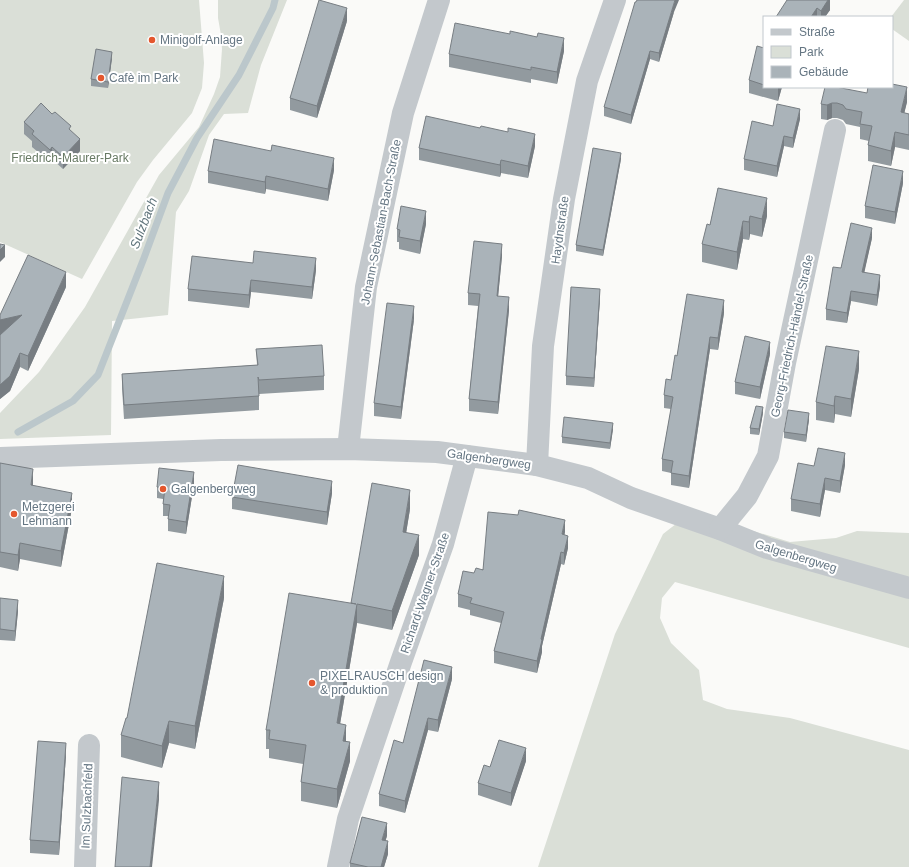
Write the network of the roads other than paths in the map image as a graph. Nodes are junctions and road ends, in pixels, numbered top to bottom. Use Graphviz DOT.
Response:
graph roads {
  1 [pos="439,0"];
  2 [pos="615,0"];
  3 [pos="835,130"];
  4 [pos="348,449"];
  5 [pos="467,456"];
  6 [pos="0,458"];
  7 [pos="536,465"];
  8 [pos="720,529"];
  9 [pos="909,588"];
  10 [pos="89,745"];
  11 [pos="84,867"];
  12 [pos="338,867"];
  1 -- 4 [label="street, Johann-Sebastian-Bach-Straße"];
  2 -- 7 [label="street, Haydnstraße"];
  3 -- 8 [label="street, Georg-Friedrich-Händel-Straße"];
  4 -- 5 [label="street, Galgenbergweg"];
  4 -- 6 [label="street, Galgenbergweg"];
  5 -- 7 [label="street, Galgenbergweg"];
  5 -- 12 [label="street, Richard-Wagner-Straße"];
  7 -- 8 [label="street, Galgenbergweg"];
  8 -- 9 [label="street, Galgenbergweg"];
  10 -- 11 [label="street, Im Sulzbachfeld"];
}
